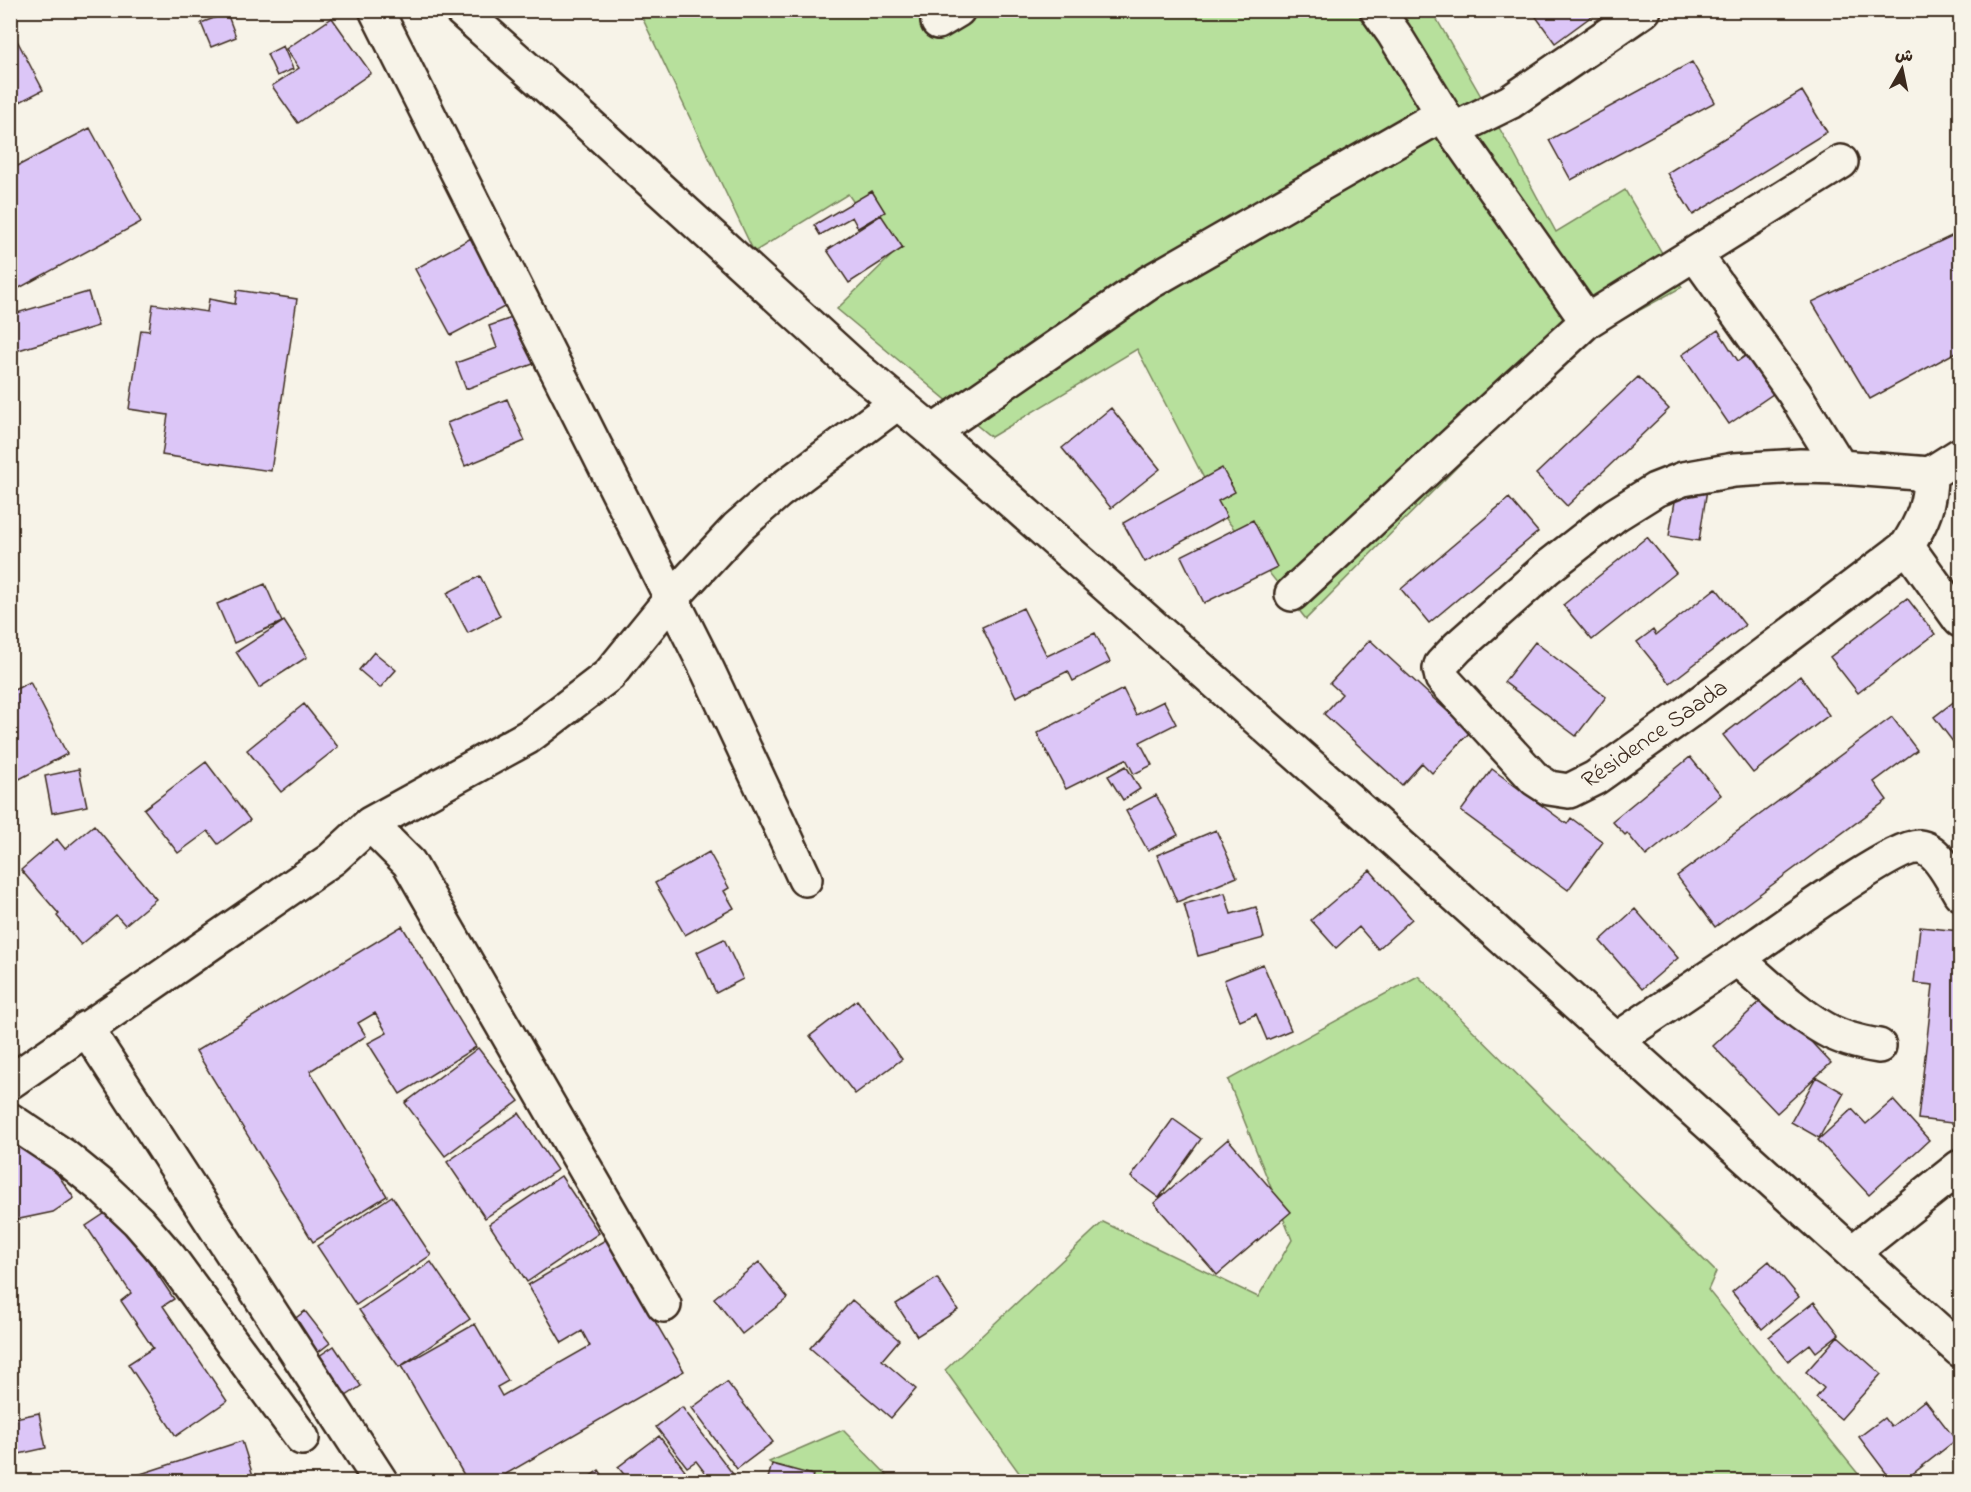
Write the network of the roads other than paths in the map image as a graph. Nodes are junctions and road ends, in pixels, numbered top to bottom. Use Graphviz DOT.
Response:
graph roads {
  1 [pos="461,10"];
  2 [pos="1377,10"];
  3 [pos="1644,10"];
  4 [pos="377,12"];
  5 [pos="1448,122"];
  6 [pos="1841,162"];
  7 [pos="1695,254"];
  8 [pos="1587,321"];
  9 [pos="897,403"];
  10 [pos="933,432"];
  11 [pos="1960,455"];
  12 [pos="1840,467"];
  13 [pos="1930,474"];
  14 [pos="1907,546"];
  15 [pos="1292,594"];
  16 [pos="671,599"];
  17 [pos="1960,620"];
  18 [pos="370,824"];
  19 [pos="805,879"];
  20 [pos="1960,893"];
  21 [pos="1737,959"];
  22 [pos="86,1028"];
  23 [pos="1616,1040"];
  24 [pos="1879,1046"];
  25 [pos="10,1082"];
  26 [pos="10,1120"];
  27 [pos="1960,1167"];
  28 [pos="1853,1252"];
  29 [pos="664,1305"];
  30 [pos="1960,1350"];
  31 [pos="302,1438"];
  32 [pos="381,1482"];
  1 -- 9 [label="street"];
  2 -- 5 [label="street"];
  3 -- 5 [label="street"];
  4 -- 16 [label="street"];
  5 -- 8 [label="street"];
  5 -- 10 [label="street"];
  6 -- 7 [label="street"];
  7 -- 8 [label="street"];
  7 -- 12 [label="street"];
  8 -- 15 [label="street"];
  9 -- 10 [label="street"];
  9 -- 16 [label="street"];
  10 -- 23 [label="street"];
  11 -- 13 [label="street"];
  12 -- 13 [label="street"];
  12 -- 14 [label="street, Résidence Saada"];
  13 -- 14 [label="street, Résidence Saada"];
  14 -- 17 [label="street"];
  16 -- 18 [label="street"];
  16 -- 19 [label="street"];
  18 -- 22 [label="street"];
  18 -- 29 [label="street"];
  20 -- 21 [label="street"];
  21 -- 23 [label="street"];
  21 -- 24 [label="street"];
  22 -- 25 [label="street"];
  22 -- 32 [label="street"];
  23 -- 28 [label="street"];
  26 -- 31 [label="street"];
  27 -- 28 [label="street"];
  28 -- 30 [label="street"];
}
